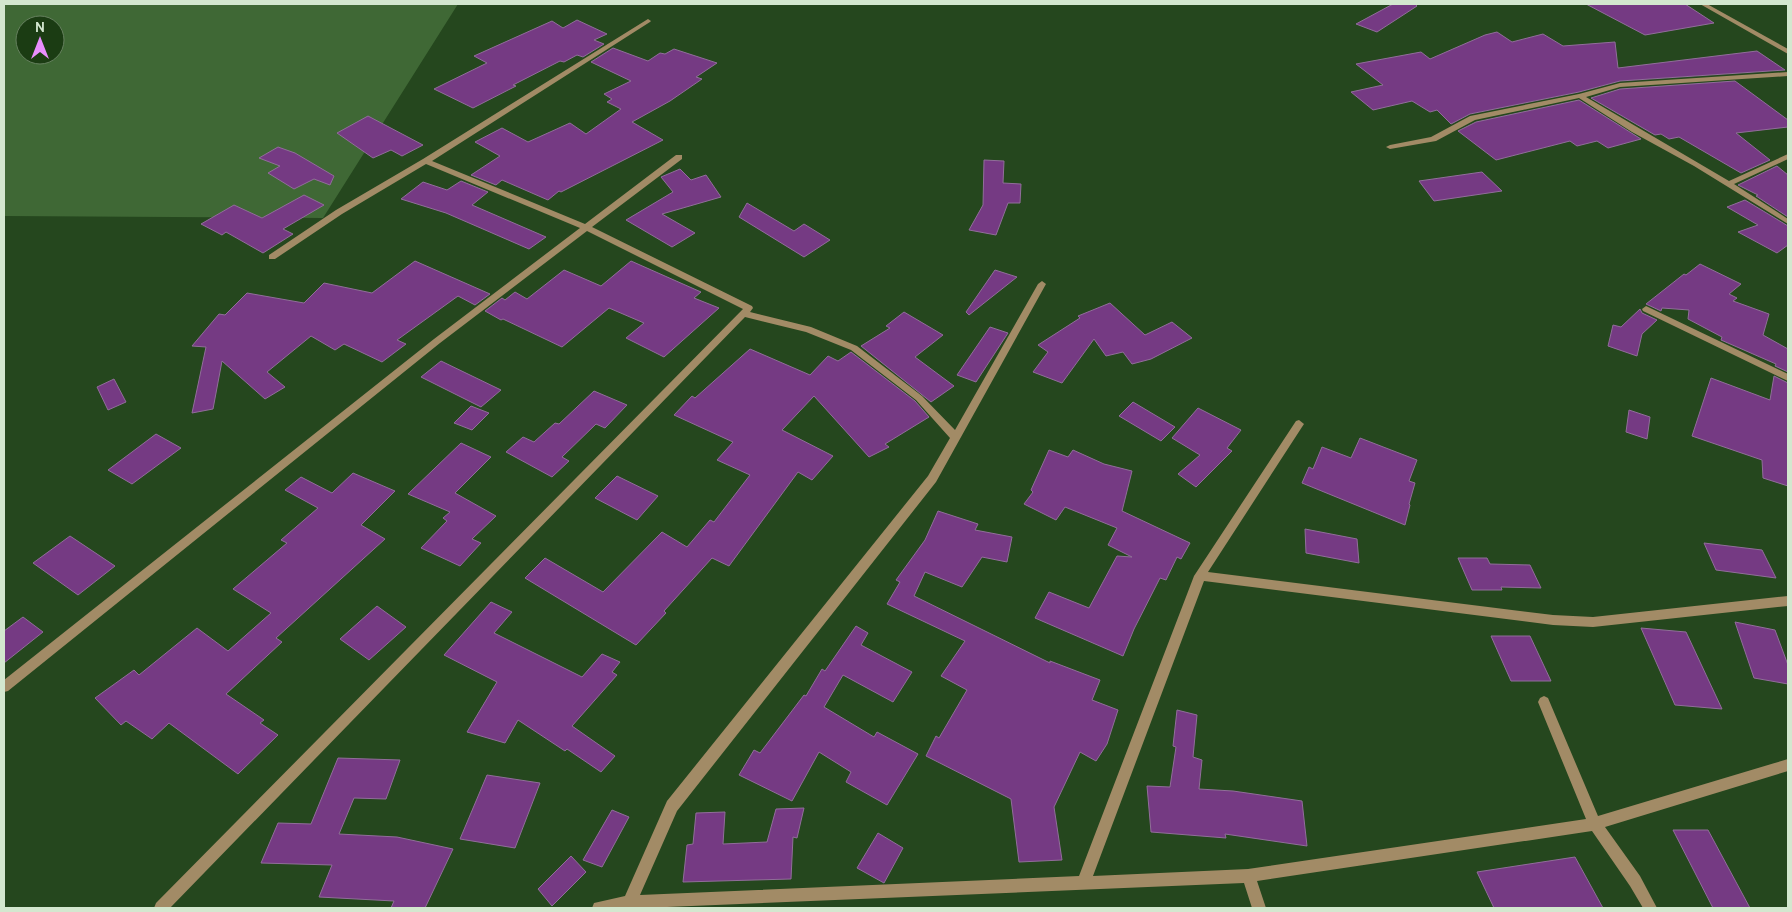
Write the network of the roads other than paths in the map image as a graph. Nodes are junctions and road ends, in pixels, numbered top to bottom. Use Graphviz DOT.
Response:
graph roads {
  1 [pos="1703,4"];
  2 [pos="648,21"];
  3 [pos="1788,52"];
  4 [pos="1788,74"];
  5 [pos="1580,96"];
  6 [pos="1390,147"];
  7 [pos="679,156"];
  8 [pos="1788,156"];
  9 [pos="426,160"];
  10 [pos="1728,184"];
  11 [pos="1788,222"];
  12 [pos="585,227"];
  13 [pos="272,257"];
  14 [pos="1042,284"];
  15 [pos="1646,309"];
  16 [pos="744,314"];
  17 [pos="1788,378"];
  18 [pos="1299,424"];
  19 [pos="956,438"];
  20 [pos="1200,576"];
  21 [pos="1788,601"];
  22 [pos="4,687"];
  23 [pos="1544,702"];
  24 [pos="1788,765"];
  25 [pos="1595,824"];
  26 [pos="1248,876"];
  27 [pos="1084,882"];
  28 [pos="628,905"];
  29 [pos="161,908"];
  30 [pos="599,908"];
  31 [pos="1259,908"];
  32 [pos="1650,908"];
  1 -- 3 [label="street"];
  2 -- 9 [label="street"];
  4 -- 5 [label="street"];
  5 -- 6 [label="street"];
  5 -- 10 [label="street"];
  7 -- 12 [label="street"];
  8 -- 10 [label="street"];
  9 -- 12 [label="street"];
  9 -- 13 [label="street"];
  10 -- 11 [label="street"];
  12 -- 16 [label="street"];
  12 -- 22 [label="street"];
  14 -- 19 [label="street"];
  15 -- 17 [label="street"];
  16 -- 19 [label="street"];
  16 -- 29 [label="street"];
  18 -- 20 [label="street"];
  19 -- 28 [label="street"];
  20 -- 21 [label="street"];
  20 -- 27 [label="street"];
  23 -- 25 [label="street"];
  24 -- 25 [label="street"];
  25 -- 26 [label="street"];
  25 -- 32 [label="street"];
  26 -- 27 [label="street"];
  26 -- 31 [label="street"];
  27 -- 28 [label="street"];
  28 -- 30 [label="street"];
}
